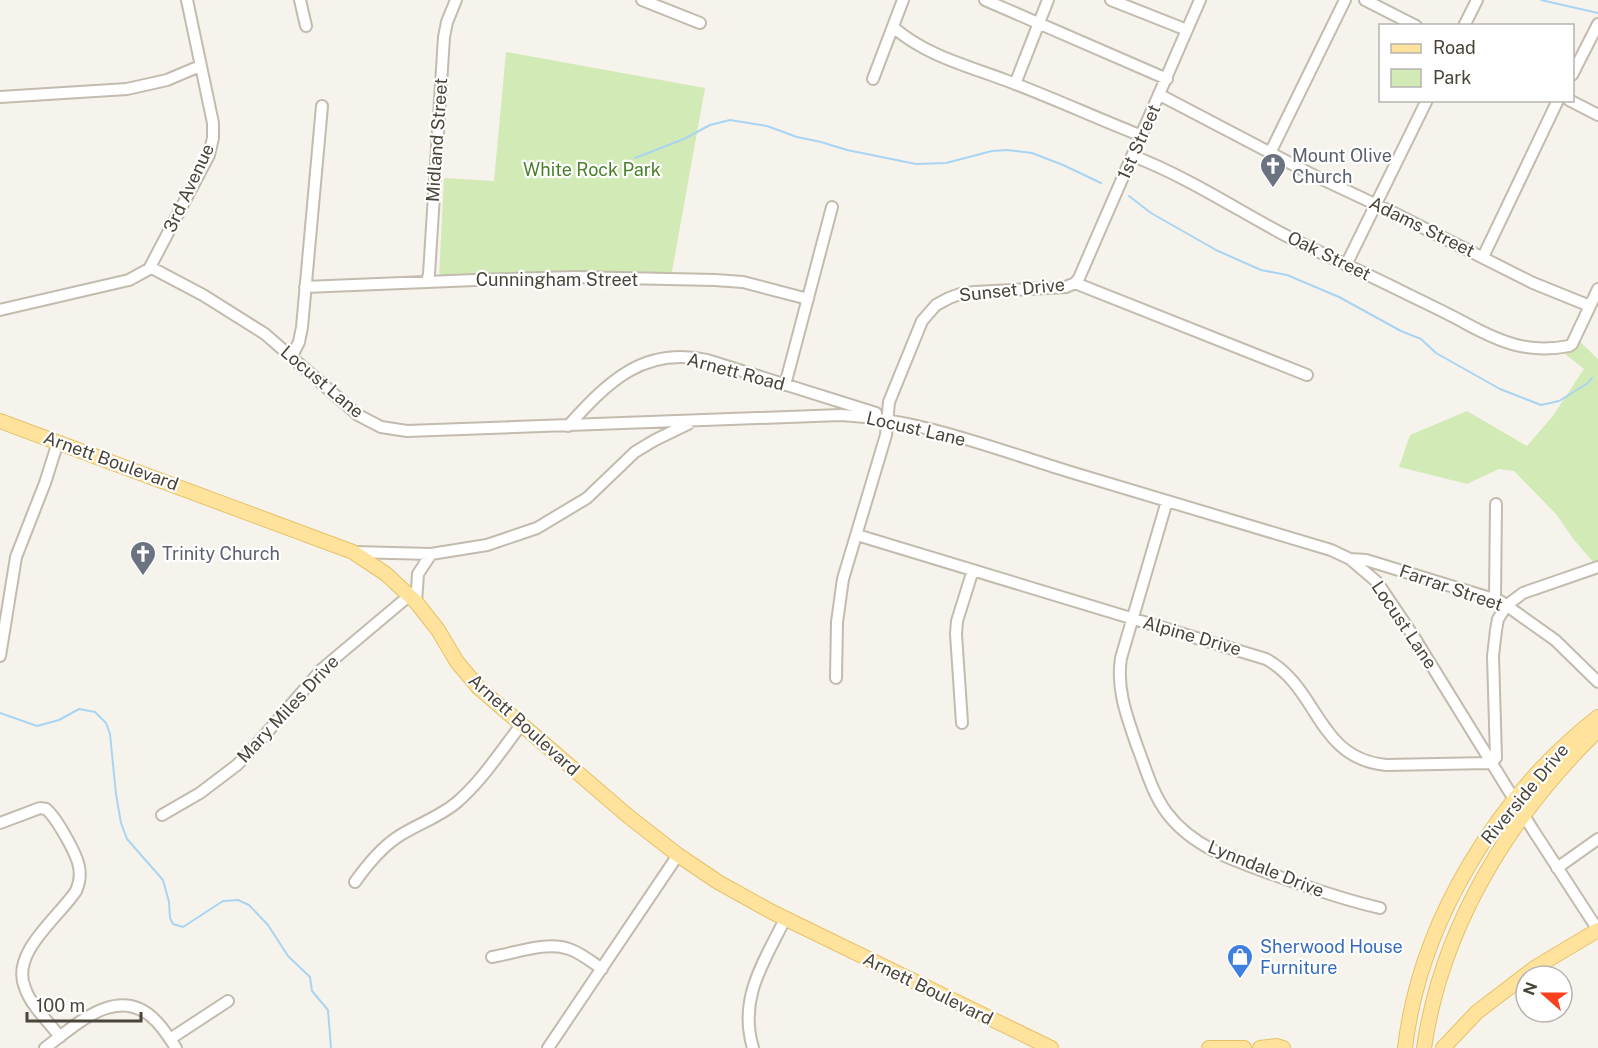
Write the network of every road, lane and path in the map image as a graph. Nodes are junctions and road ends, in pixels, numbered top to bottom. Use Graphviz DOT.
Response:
graph roads {
  1 [pos="187,0"];
  2 [pos="300,0"];
  3 [pos="456,0"];
  4 [pos="642,0"];
  5 [pos="903,0"];
  6 [pos="985,0"];
  7 [pos="1048,0"];
  8 [pos="1111,0"];
  9 [pos="1200,0"];
  10 [pos="1345,0"];
  11 [pos="1365,0"];
  12 [pos="1477,0"];
  13 [pos="700,22"];
  14 [pos="1039,23"];
  15 [pos="1412,24"];
  16 [pos="1465,24"];
  17 [pos="1598,24"];
  18 [pos="306,26"];
  19 [pos="893,27"];
  20 [pos="1187,30"];
  21 [pos="201,66"];
  22 [pos="1574,71"];
  23 [pos="873,78"];
  24 [pos="1167,79"];
  25 [pos="1015,84"];
  26 [pos="1160,95"];
  27 [pos="0,97"];
  28 [pos="1426,102"];
  29 [pos="1557,102"];
  30 [pos="1573,102"];
  31 [pos="322,106"];
  32 [pos="1598,115"];
  33 [pos="1142,136"];
  34 [pos="1270,153"];
  35 [pos="1133,156"];
  36 [pos="1376,205"];
  37 [pos="832,207"];
  38 [pos="1483,257"];
  39 [pos="1346,265"];
  40 [pos="150,267"];
  41 [pos="427,281"];
  42 [pos="1075,283"];
  43 [pos="304,287"];
  44 [pos="1598,289"];
  45 [pos="808,299"];
  46 [pos="1590,306"];
  47 [pos="0,310"];
  48 [pos="292,356"];
  49 [pos="1307,375"];
  50 [pos="785,385"];
  51 [pos="886,419"];
  52 [pos="0,421"];
  53 [pos="694,421"];
  54 [pos="568,426"];
  55 [pos="58,442"];
  56 [pos="1167,501"];
  57 [pos="1496,504"];
  58 [pos="857,535"];
  59 [pos="353,552"];
  60 [pos="432,554"];
  61 [pos="1350,559"];
  62 [pos="1598,567"];
  63 [pos="973,570"];
  64 [pos="413,599"];
  65 [pos="1496,600"];
  66 [pos="1507,605"];
  67 [pos="1133,619"];
  68 [pos="1,650"];
  69 [pos="836,678"];
  70 [pos="1598,682"];
  71 [pos="1598,717"];
  72 [pos="962,723"];
  73 [pos="521,724"];
  74 [pos="1598,730"];
  75 [pos="1492,762"];
  76 [pos="1515,801"];
  77 [pos="162,815"];
  78 [pos="1524,815"];
  79 [pos="0,823"];
  80 [pos="1598,839"];
  81 [pos="678,855"];
  82 [pos="1557,868"];
  83 [pos="355,882"];
  84 [pos="1380,908"];
  85 [pos="785,919"];
  86 [pos="1598,930"];
  87 [pos="492,957"];
  88 [pos="602,969"];
  89 [pos="228,1001"];
  90 [pos="60,1037"];
  91 [pos="173,1044"];
  92 [pos="45,1048"];
  93 [pos="548,1048"];
  94 [pos="753,1048"];
  95 [pos="1051,1048"];
  96 [pos="1209,1048"];
  97 [pos="1234,1048"];
  98 [pos="1260,1048"];
  99 [pos="1283,1048"];
  100 [pos="1405,1048"];
  101 [pos="1424,1048"];
  102 [pos="1443,1048"];
  1 -- 21 [label="street, 3rd Avenue"];
  2 -- 18 [label="street"];
  3 -- 41 [label="street, Midland Street"];
  4 -- 13 [label="street"];
  5 -- 19 [label="street"];
  6 -- 14 [label="street"];
  7 -- 14 [label="street"];
  8 -- 20 [label="street"];
  9 -- 20 [label="street, 1st Street"];
  10 -- 34 [label="street"];
  11 -- 15 [label="street"];
  12 -- 16 [label="street"];
  14 -- 24 [label="street"];
  14 -- 25 [label="street"];
  17 -- 22 [label="street"];
  19 -- 23 [label="street"];
  19 -- 25 [label="street"];
  20 -- 24 [label="street, 1st Street"];
  21 -- 27 [label="street"];
  21 -- 40 [label="street, 3rd Avenue"];
  24 -- 26 [label="street, 1st Street"];
  25 -- 33 [label="street"];
  26 -- 33 [label="street, 1st Street"];
  26 -- 34 [label="street, Adams Street"];
  28 -- 36 [label="street"];
  29 -- 38 [label="street"];
  30 -- 32 [label="street"];
  31 -- 43 [label="street"];
  33 -- 35 [label="street, 1st Street"];
  34 -- 36 [label="street, Adams Street"];
  35 -- 39 [label="street, Oak Street"];
  35 -- 42 [label="street, 1st Street"];
  36 -- 38 [label="street, Adams Street"];
  36 -- 39 [label="street"];
  37 -- 45 [label="street"];
  38 -- 46 [label="street, Adams Street"];
  39 -- 46 [label="street, Oak Street"];
  40 -- 47 [label="street"];
  40 -- 48 [label="street, Locust Lane"];
  41 -- 43 [label="street, Cunningham Street"];
  41 -- 45 [label="street, Cunningham Street"];
  42 -- 49 [label="street, Sunset Drive"];
  42 -- 51 [label="street, Sunset Drive"];
  43 -- 48 [label="street"];
  44 -- 46 [label="street"];
  45 -- 50 [label="street"];
  48 -- 54 [label="street, Locust Lane"];
  50 -- 51 [label="street, Arnett Road"];
  50 -- 54 [label="street, Arnett Road"];
  51 -- 53 [label="street, Locust Lane"];
  51 -- 56 [label="street, Locust Lane"];
  51 -- 58 [label="street, Sunset Drive"];
  52 -- 55 [label="main road, Arnett Boulevard"];
  53 -- 54 [label="street, Locust Lane"];
  53 -- 60 [label="street"];
  55 -- 59 [label="main road, Arnett Boulevard"];
  55 -- 68 [label="street"];
  56 -- 61 [label="street, Locust Lane"];
  56 -- 67 [label="street, Lynndale Drive"];
  57 -- 65 [label="street"];
  58 -- 63 [label="street, Alpine Drive"];
  58 -- 69 [label="street, Sunset Drive"];
  59 -- 60 [label="street"];
  59 -- 64 [label="main road, Arnett Boulevard"];
  60 -- 64 [label="street"];
  61 -- 65 [label="street, Farrar Street"];
  61 -- 75 [label="street, Locust Lane"];
  62 -- 66 [label="street"];
  63 -- 67 [label="street, Alpine Drive"];
  63 -- 72 [label="street"];
  64 -- 73 [label="main road, Arnett Boulevard"];
  64 -- 77 [label="street, Mary Miles Drive"];
  65 -- 66 [label="street, Farrar Street"];
  66 -- 70 [label="street, Farrar Street"];
  66 -- 75 [label="street"];
  67 -- 75 [label="street, Alpine Drive"];
  67 -- 84 [label="street, Lynndale Drive"];
  71 -- 76 [label="main road, Riverside Drive"];
  73 -- 81 [label="main road, Arnett Boulevard"];
  73 -- 83 [label="street"];
  74 -- 78 [label="main road, Riverside Drive"];
  75 -- 76 [label="street, Locust Lane"];
  76 -- 78 [label="street, Locust Lane"];
  76 -- 100 [label="main road, Riverside Drive"];
  78 -- 82 [label="street, Locust Lane"];
  78 -- 101 [label="main road, Riverside Drive"];
  79 -- 90 [label="street"];
  80 -- 82 [label="street"];
  81 -- 85 [label="main road, Arnett Boulevard"];
  81 -- 88 [label="street"];
  82 -- 86 [label="street, Locust Lane"];
  85 -- 94 [label="street"];
  85 -- 95 [label="main road, Arnett Boulevard"];
  86 -- 102 [label="main road"];
  87 -- 88 [label="street"];
  88 -- 93 [label="street"];
  89 -- 91 [label="street"];
  90 -- 91 [label="street"];
  90 -- 92 [label="street"];
  96 -- 97 [label="main road"];
  98 -- 99 [label="main road"];
}
